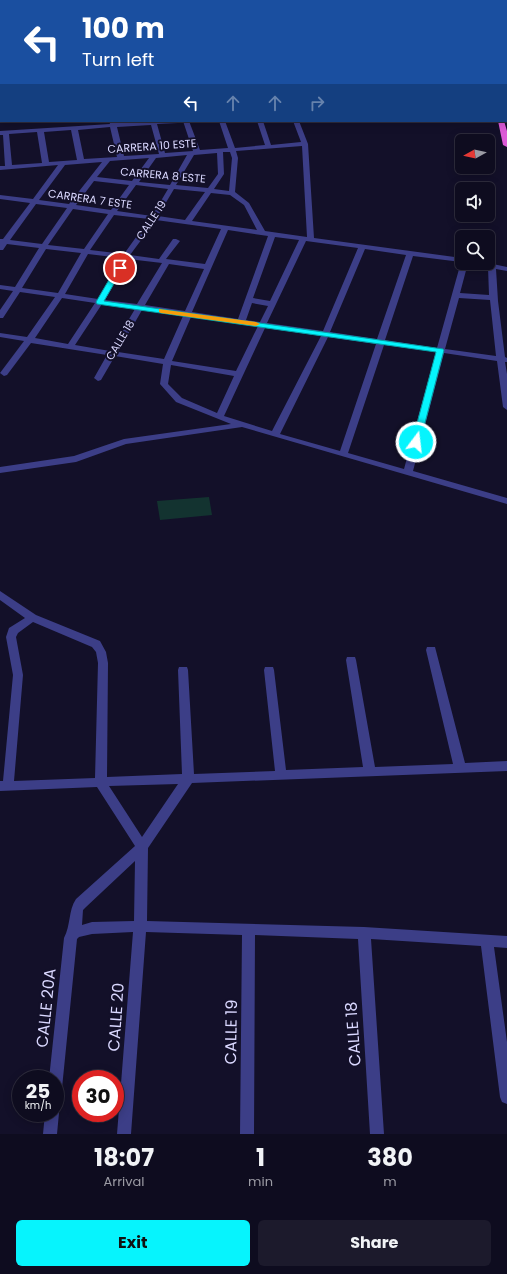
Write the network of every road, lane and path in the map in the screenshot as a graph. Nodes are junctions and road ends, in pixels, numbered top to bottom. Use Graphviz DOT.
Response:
graph roads {
  1 [pos="154,122"];
  2 [pos="186,122"];
  3 [pos="222,122"];
  4 [pos="260,122"];
  5 [pos="296,122"];
  6 [pos="501,122"];
  7 [pos="113,123"];
  8 [pos="74,128"];
  9 [pos="40,130"];
  10 [pos="3,133"];
  11 [pos="305,144"];
  12 [pos="507,145"];
  13 [pos="269,147"];
  14 [pos="234,150"];
  15 [pos="220,152"];
  16 [pos="195,153"];
  17 [pos="154,156"];
  18 [pos="163,156"];
  19 [pos="121,158"];
  20 [pos="108,159"];
  21 [pos="81,161"];
  22 [pos="63,163"];
  23 [pos="46,164"];
  24 [pos="0,168"];
  25 [pos="9,168"];
  26 [pos="221,174"];
  27 [pos="233,174"];
  28 [pos="92,179"];
  29 [pos="135,184"];
  30 [pos="172,188"];
  31 [pos="212,190"];
  32 [pos="232,193"];
  33 [pos="0,198"];
  34 [pos="33,202"];
  35 [pos="72,207"];
  36 [pos="112,213"];
  37 [pos="154,218"];
  38 [pos="187,223"];
  39 [pos="225,228"];
  40 [pos="262,233"];
  41 [pos="272,234"];
  42 [pos="307,239"];
  43 [pos="3,241"];
  44 [pos="176,241"];
  45 [pos="45,246"];
  46 [pos="362,247"];
  47 [pos="0,248"];
  48 [pos="86,251"];
  49 [pos="410,253"];
  50 [pos="126,256"];
  51 [pos="455,259"];
  52 [pos="164,261"];
  53 [pos="208,267"];
  54 [pos="495,267"];
  55 [pos="507,269"];
  56 [pos="462,270"];
  57 [pos="492,270"];
  58 [pos="0,287"];
  59 [pos="19,290"];
  60 [pos="455,295"];
  61 [pos="60,296"];
  62 [pos="492,298"];
  63 [pos="249,300"];
  64 [pos="100,302"];
  65 [pos="272,304"];
  66 [pos="140,308"];
  67 [pos="188,314"];
  68 [pos="0,316"];
  69 [pos="241,322"];
  70 [pos="262,325"];
  71 [pos="324,334"];
  72 [pos="0,335"];
  73 [pos="30,339"];
  74 [pos="380,342"];
  75 [pos="70,346"];
  76 [pos="440,350"];
  77 [pos="113,353"];
  78 [pos="505,360"];
  79 [pos="167,362"];
  80 [pos="4,373"];
  81 [pos="239,374"];
  82 [pos="98,378"];
  83 [pos="507,407"];
  84 [pos="218,417"];
  85 [pos="245,425"];
  86 [pos="275,435"];
  87 [pos="343,454"];
  88 [pos="0,470"];
  89 [pos="408,472"];
  90 [pos="507,501"];
  91 [pos="0,595"];
  92 [pos="32,618"];
  93 [pos="431,650"];
  94 [pos="350,660"];
  95 [pos="183,670"];
  96 [pos="269,670"];
  97 [pos="507,766"];
  98 [pos="460,768"];
  99 [pos="370,772"];
  100 [pos="281,775"];
  101 [pos="188,779"];
  102 [pos="101,782"];
  103 [pos="4,786"];
  104 [pos="142,847"];
  105 [pos="140,926"];
  106 [pos="249,929"];
  107 [pos="75,932"];
  108 [pos="364,932"];
  109 [pos="487,941"];
  110 [pos="507,942"];
  111 [pos="57,1070"];
  112 [pos="507,1097"];
  113 [pos="51,1122"];
  114 [pos="50,1134"];
  115 [pos="124,1134"];
  116 [pos="247,1134"];
  117 [pos="377,1134"];
  1 -- 7 [label="street"];
  1 -- 18 [label="street"];
  2 -- 16 [label="street"];
  3 -- 14 [label="street"];
  4 -- 13 [label="street"];
  5 -- 11 [label="street"];
  6 -- 12 [label="highway"];
  7 -- 8 [label="street"];
  7 -- 19 [label="street"];
  8 -- 9 [label="street"];
  8 -- 21 [label="street"];
  9 -- 10 [label="street"];
  9 -- 23 [label="street"];
  10 -- 25 [label="street"];
  11 -- 13 [label="street, CARRERA 10 ESTE"];
  11 -- 42 [label="street"];
  13 -- 14 [label="street, CARRERA 10 ESTE"];
  14 -- 15 [label="street, CARRERA 10 ESTE"];
  14 -- 27 [label="street"];
  15 -- 16 [label="street, CARRERA 10 ESTE"];
  15 -- 26 [label="street"];
  16 -- 18 [label="street, CARRERA 10 ESTE"];
  16 -- 30 [label="street, CALLE 19"];
  17 -- 18 [label="street, CARRERA 10 ESTE"];
  17 -- 19 [label="street, CARRERA 10 ESTE"];
  17 -- 29 [label="street"];
  19 -- 20 [label="street, CARRERA 10 ESTE"];
  20 -- 21 [label="street, CARRERA 10 ESTE"];
  20 -- 28 [label="street"];
  21 -- 22 [label="street, CARRERA 10 ESTE"];
  22 -- 23 [label="street, CARRERA 10 ESTE"];
  22 -- 34 [label="street"];
  23 -- 25 [label="street, CARRERA 10 ESTE"];
  24 -- 25 [label="street, CARRERA 10 ESTE"];
  26 -- 27 [label="street"];
  26 -- 31 [label="street"];
  27 -- 32 [label="street"];
  28 -- 29 [label="street, CARRERA 8 ESTE"];
  28 -- 35 [label="street"];
  29 -- 30 [label="street, CARRERA 8 ESTE"];
  29 -- 36 [label="street"];
  30 -- 31 [label="street, CARRERA 8 ESTE"];
  30 -- 37 [label="street, CALLE 19"];
  31 -- 32 [label="street, CARRERA 8 ESTE"];
  31 -- 38 [label="street"];
  32 -- 40 [label="street"];
  33 -- 34 [label="street, CARRERA 7 ESTE"];
  34 -- 35 [label="street, CARRERA 7 ESTE"];
  34 -- 43 [label="street"];
  35 -- 36 [label="street, CARRERA 7 ESTE"];
  35 -- 45 [label="street"];
  36 -- 37 [label="street, CARRERA 7 ESTE"];
  36 -- 48 [label="street"];
  37 -- 38 [label="street, CARRERA 7 ESTE"];
  37 -- 50 [label="street, CALLE 19"];
  38 -- 39 [label="street, CARRERA 7 ESTE"];
  39 -- 40 [label="street, CARRERA 7 ESTE"];
  39 -- 53 [label="street"];
  40 -- 41 [label="street, CARRERA 7 ESTE"];
  41 -- 42 [label="street, CARRERA 7 ESTE"];
  41 -- 63 [label="street"];
  42 -- 46 [label="street, CARRERA 7 ESTE"];
  42 -- 65 [label="street"];
  43 -- 45 [label="street"];
  43 -- 47 [label="street"];
  44 -- 52 [label="street, CALLE 18"];
  45 -- 48 [label="street"];
  45 -- 59 [label="street"];
  46 -- 49 [label="street, CARRERA 7 ESTE"];
  46 -- 71 [label="street"];
  48 -- 50 [label="street"];
  48 -- 61 [label="street"];
  49 -- 51 [label="street, CARRERA 7 ESTE"];
  49 -- 74 [label="street"];
  50 -- 52 [label="street"];
  50 -- 64 [label="street, CALLE 19"];
  52 -- 53 [label="street"];
  52 -- 66 [label="street, CALLE 18"];
  53 -- 67 [label="street"];
  54 -- 55 [label="street"];
  56 -- 60 [label="street"];
  57 -- 62 [label="street"];
  58 -- 59 [label="street"];
  59 -- 61 [label="street"];
  59 -- 68 [label="street"];
  60 -- 62 [label="street"];
  60 -- 76 [label="street"];
  61 -- 64 [label="street"];
  61 -- 73 [label="street"];
  62 -- 78 [label="street"];
  63 -- 65 [label="street"];
  63 -- 69 [label="street"];
  64 -- 66 [label="street"];
  64 -- 75 [label="street, CALLE 19"];
  65 -- 70 [label="street"];
  66 -- 67 [label="street"];
  66 -- 77 [label="street, CALLE 18"];
  67 -- 69 [label="street"];
  67 -- 79 [label="street"];
  69 -- 70 [label="street"];
  70 -- 71 [label="street"];
  70 -- 81 [label="street"];
  71 -- 74 [label="street"];
  71 -- 86 [label="street"];
  72 -- 73 [label="street"];
  73 -- 75 [label="street"];
  73 -- 80 [label="street"];
  74 -- 76 [label="street"];
  74 -- 87 [label="street"];
  75 -- 77 [label="street"];
  76 -- 78 [label="street"];
  76 -- 89 [label="street"];
  77 -- 79 [label="street"];
  77 -- 82 [label="street, CALLE 18"];
  78 -- 83 [label="street"];
  79 -- 81 [label="street"];
  79 -- 84 [label="street"];
  81 -- 84 [label="street"];
  84 -- 85 [label="street"];
  85 -- 86 [label="street"];
  85 -- 88 [label="street"];
  86 -- 87 [label="street"];
  87 -- 89 [label="street"];
  89 -- 90 [label="street"];
  91 -- 92 [label="street"];
  92 -- 102 [label="street"];
  92 -- 103 [label="street"];
  93 -- 98 [label="street"];
  94 -- 99 [label="street"];
  95 -- 101 [label="street"];
  96 -- 100 [label="street"];
  97 -- 98 [label="street"];
  98 -- 99 [label="street"];
  99 -- 100 [label="street"];
  100 -- 101 [label="street"];
  101 -- 102 [label="street"];
  101 -- 104 [label="street, CALLE 20A"];
  102 -- 103 [label="street"];
  102 -- 104 [label="street"];
  104 -- 105 [label="street, CALLE 20"];
  104 -- 107 [label="street, CALLE 20A"];
  105 -- 106 [label="street"];
  105 -- 107 [label="street"];
  105 -- 115 [label="street, CALLE 20"];
  106 -- 108 [label="street"];
  106 -- 116 [label="street, CALLE 19"];
  107 -- 111 [label="street, CALLE 20A"];
  108 -- 109 [label="street"];
  108 -- 117 [label="street, CALLE 18"];
  109 -- 110 [label="street"];
  109 -- 112 [label="street"];
  113 -- 114 [label="street"];
}
